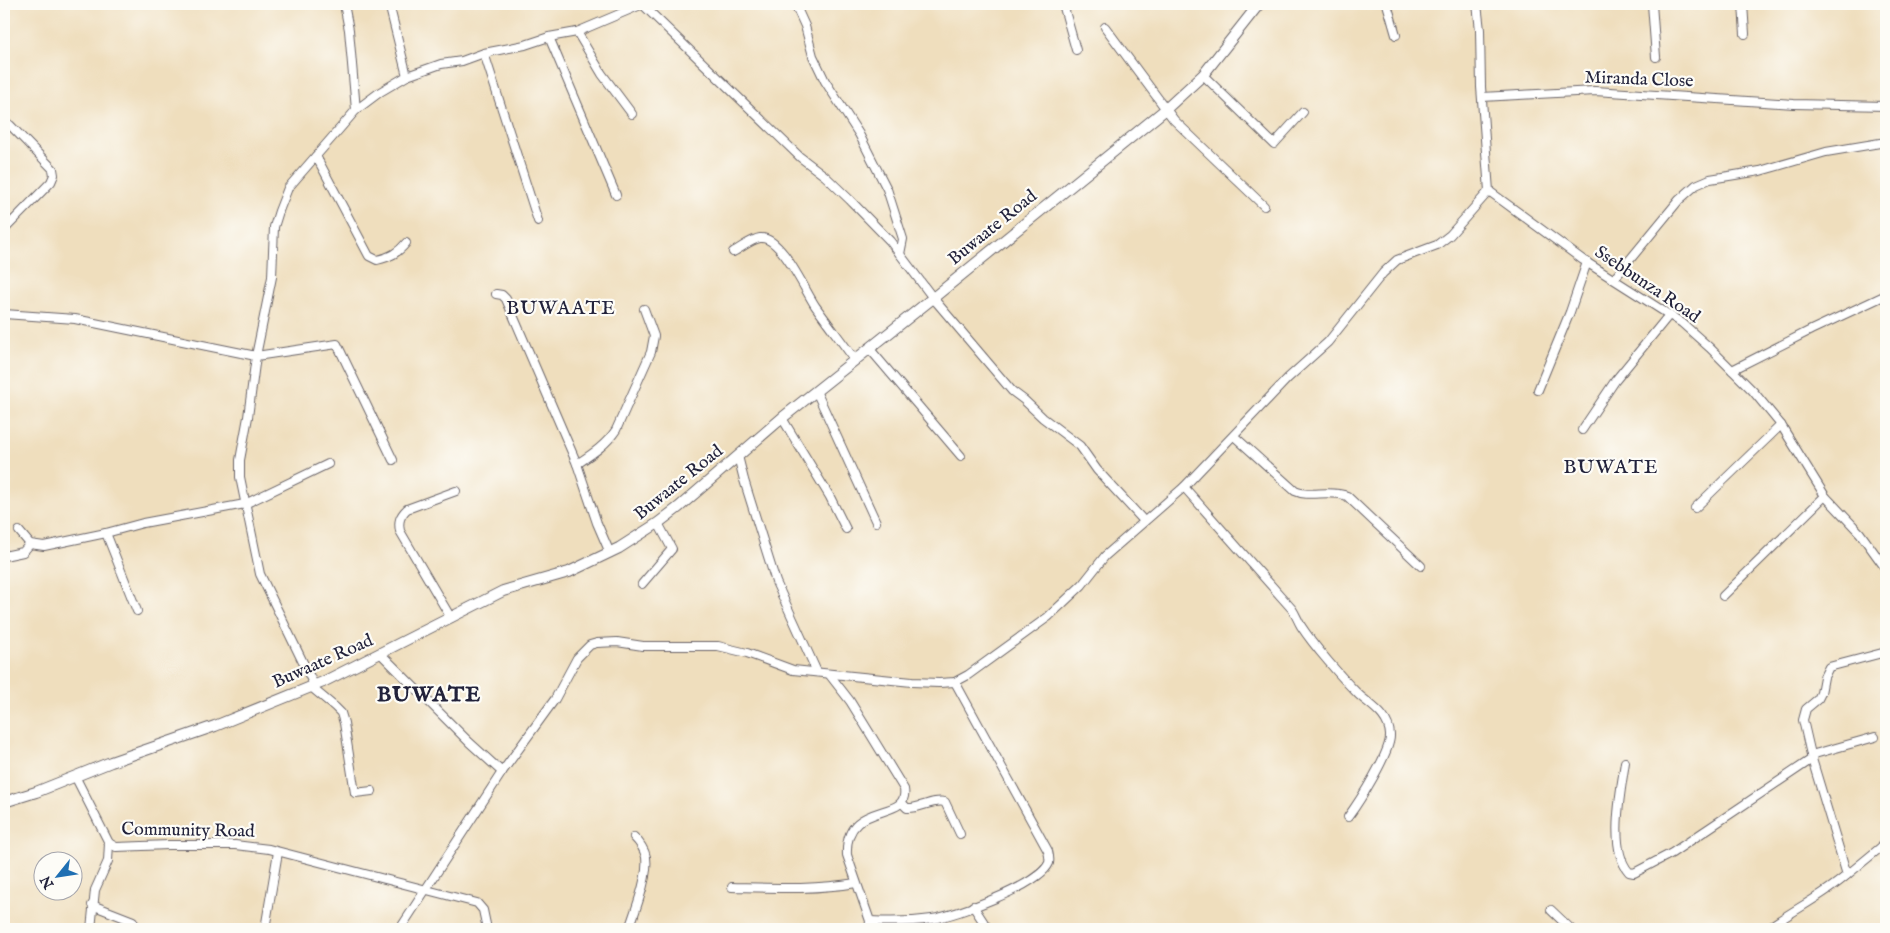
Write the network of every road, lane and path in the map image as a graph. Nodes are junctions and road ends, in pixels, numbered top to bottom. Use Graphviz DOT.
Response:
graph roads {
  1 [pos="344,4"];
  2 [pos="389,4"];
  3 [pos="642,4"];
  4 [pos="794,4"];
  5 [pos="1063,4"];
  6 [pos="1259,4"];
  7 [pos="1387,4"];
  8 [pos="1477,4"];
  9 [pos="1652,4"];
  10 [pos="1743,4"];
  11 [pos="1105,27"];
  12 [pos="577,32"];
  13 [pos="1745,34"];
  14 [pos="1396,35"];
  15 [pos="549,37"];
  16 [pos="1076,50"];
  17 [pos="484,53"];
  18 [pos="1656,57"];
  19 [pos="1203,75"];
  20 [pos="407,76"];
  21 [pos="1482,97"];
  22 [pos="1886,106"];
  23 [pos="1166,109"];
  24 [pos="356,110"];
  25 [pos="1303,112"];
  26 [pos="632,114"];
  27 [pos="10,126"];
  28 [pos="1886,142"];
  29 [pos="316,156"];
  30 [pos="1489,192"];
  31 [pos="616,195"];
  32 [pos="1264,206"];
  33 [pos="538,221"];
  34 [pos="4,230"];
  35 [pos="406,242"];
  36 [pos="733,252"];
  37 [pos="900,254"];
  38 [pos="1587,262"];
  39 [pos="1614,279"];
  40 [pos="496,294"];
  41 [pos="1886,295"];
  42 [pos="933,298"];
  43 [pos="644,309"];
  44 [pos="4,314"];
  45 [pos="1669,315"];
  46 [pos="869,348"];
  47 [pos="256,356"];
  48 [pos="856,360"];
  49 [pos="1732,370"];
  50 [pos="1538,390"];
  51 [pos="816,391"];
  52 [pos="782,418"];
  53 [pos="1781,425"];
  54 [pos="1582,430"];
  55 [pos="1234,436"];
  56 [pos="738,456"];
  57 [pos="961,456"];
  58 [pos="393,460"];
  59 [pos="328,464"];
  60 [pos="577,464"];
  61 [pos="1184,487"];
  62 [pos="456,491"];
  63 [pos="1825,496"];
  64 [pos="245,504"];
  65 [pos="1695,508"];
  66 [pos="1144,521"];
  67 [pos="876,522"];
  68 [pos="658,523"];
  69 [pos="846,529"];
  70 [pos="19,531"];
  71 [pos="106,533"];
  72 [pos="30,544"];
  73 [pos="610,553"];
  74 [pos="4,556"];
  75 [pos="1421,566"];
  76 [pos="1886,569"];
  77 [pos="642,584"];
  78 [pos="1723,596"];
  79 [pos="137,611"];
  80 [pos="451,618"];
  81 [pos="1886,652"];
  82 [pos="381,654"];
  83 [pos="817,672"];
  84 [pos="829,674"];
  85 [pos="955,682"];
  86 [pos="312,686"];
  87 [pos="1875,737"];
  88 [pos="1811,757"];
  89 [pos="1625,762"];
  90 [pos="502,772"];
  91 [pos="74,776"];
  92 [pos="372,791"];
  93 [pos="4,802"];
  94 [pos="902,803"];
  95 [pos="1348,817"];
  96 [pos="960,834"];
  97 [pos="634,837"];
  98 [pos="109,843"];
  99 [pos="1886,843"];
  100 [pos="278,852"];
  101 [pos="1847,875"];
  102 [pos="856,883"];
  103 [pos="732,887"];
  104 [pos="426,889"];
  105 [pos="92,906"];
  106 [pos="973,906"];
  107 [pos="1551,910"];
  108 [pos="922,920"];
  109 [pos="869,925"];
  110 [pos="91,929"];
  111 [pos="136,929"];
  112 [pos="265,929"];
  113 [pos="400,929"];
  114 [pos="487,929"];
  115 [pos="628,929"];
  116 [pos="922,929"];
  117 [pos="988,929"];
  118 [pos="1571,929"];
  119 [pos="1767,929"];
  1 -- 24 [label="street"];
  2 -- 20 [label="street"];
  3 -- 12 [label="street"];
  3 -- 37 [label="street"];
  4 -- 37 [label="street"];
  5 -- 16 [label="street"];
  6 -- 19 [label="street, Buwaate Road"];
  7 -- 14 [label="street"];
  8 -- 21 [label="street"];
  9 -- 18 [label="street"];
  10 -- 13 [label="street"];
  11 -- 23 [label="street"];
  12 -- 15 [label="street"];
  12 -- 26 [label="street"];
  15 -- 17 [label="street"];
  15 -- 31 [label="street"];
  17 -- 20 [label="street"];
  17 -- 33 [label="street"];
  19 -- 23 [label="street, Buwaate Road"];
  19 -- 25 [label="street"];
  20 -- 24 [label="street"];
  21 -- 22 [label="street, Miranda Close"];
  21 -- 30 [label="street"];
  23 -- 32 [label="street"];
  23 -- 42 [label="street, Buwaate Road"];
  24 -- 29 [label="street"];
  27 -- 34 [label="street"];
  28 -- 39 [label="street"];
  29 -- 35 [label="street"];
  29 -- 47 [label="street"];
  30 -- 38 [label="street, Ssebbunza Road"];
  30 -- 55 [label="street"];
  36 -- 48 [label="street"];
  37 -- 42 [label="street"];
  38 -- 39 [label="street, Ssebbunza Road"];
  38 -- 50 [label="street"];
  39 -- 45 [label="street, Ssebbunza Road"];
  40 -- 60 [label="street"];
  41 -- 49 [label="street"];
  42 -- 46 [label="street, Buwaate Road"];
  42 -- 66 [label="street"];
  43 -- 60 [label="street"];
  44 -- 47 [label="street"];
  45 -- 49 [label="street, Ssebbunza Road"];
  45 -- 54 [label="street"];
  46 -- 48 [label="street, Buwaate Road"];
  46 -- 57 [label="street"];
  47 -- 58 [label="street"];
  47 -- 64 [label="street"];
  48 -- 51 [label="street, Buwaate Road"];
  49 -- 53 [label="street, Ssebbunza Road"];
  51 -- 52 [label="street, Buwaate Road"];
  51 -- 67 [label="street"];
  52 -- 56 [label="street, Buwaate Road"];
  52 -- 69 [label="street"];
  53 -- 63 [label="street, Ssebbunza Road"];
  53 -- 65 [label="street"];
  55 -- 61 [label="street"];
  55 -- 75 [label="street"];
  56 -- 68 [label="street, Buwaate Road"];
  56 -- 83 [label="street"];
  59 -- 64 [label="street"];
  60 -- 73 [label="street"];
  61 -- 66 [label="street"];
  61 -- 95 [label="street"];
  62 -- 80 [label="street"];
  63 -- 76 [label="street, Ssebbunza Road"];
  63 -- 78 [label="street"];
  64 -- 71 [label="street"];
  64 -- 86 [label="street"];
  66 -- 85 [label="street"];
  68 -- 73 [label="street, Buwaate Road"];
  68 -- 77 [label="street"];
  70 -- 72 [label="street"];
  71 -- 72 [label="street"];
  71 -- 79 [label="street"];
  72 -- 74 [label="street"];
  73 -- 80 [label="street, Buwaate Road"];
  80 -- 82 [label="street, Buwaate Road"];
  81 -- 88 [label="street"];
  82 -- 86 [label="street, Buwaate Road"];
  82 -- 90 [label="street"];
  83 -- 84 [label="street"];
  83 -- 90 [label="street"];
  84 -- 85 [label="street"];
  84 -- 94 [label="street"];
  85 -- 106 [label="street"];
  86 -- 91 [label="street, Buwaate Road"];
  86 -- 92 [label="street"];
  87 -- 88 [label="street"];
  88 -- 89 [label="street"];
  88 -- 101 [label="street"];
  90 -- 104 [label="street"];
  91 -- 93 [label="street, Buwaate Road"];
  91 -- 98 [label="street, Community Road"];
  94 -- 96 [label="street"];
  94 -- 102 [label="street"];
  97 -- 115 [label="street"];
  98 -- 100 [label="street, Community Road"];
  98 -- 105 [label="street"];
  99 -- 101 [label="street"];
  100 -- 104 [label="street, Community Road"];
  100 -- 112 [label="street"];
  101 -- 119 [label="street"];
  102 -- 103 [label="street"];
  102 -- 109 [label="street"];
  104 -- 113 [label="street"];
  104 -- 114 [label="street, Community Road"];
  105 -- 110 [label="street"];
  105 -- 111 [label="street"];
  106 -- 108 [label="street"];
  106 -- 117 [label="street"];
  107 -- 118 [label="street"];
  108 -- 109 [label="street"];
  108 -- 116 [label="street"];
}
